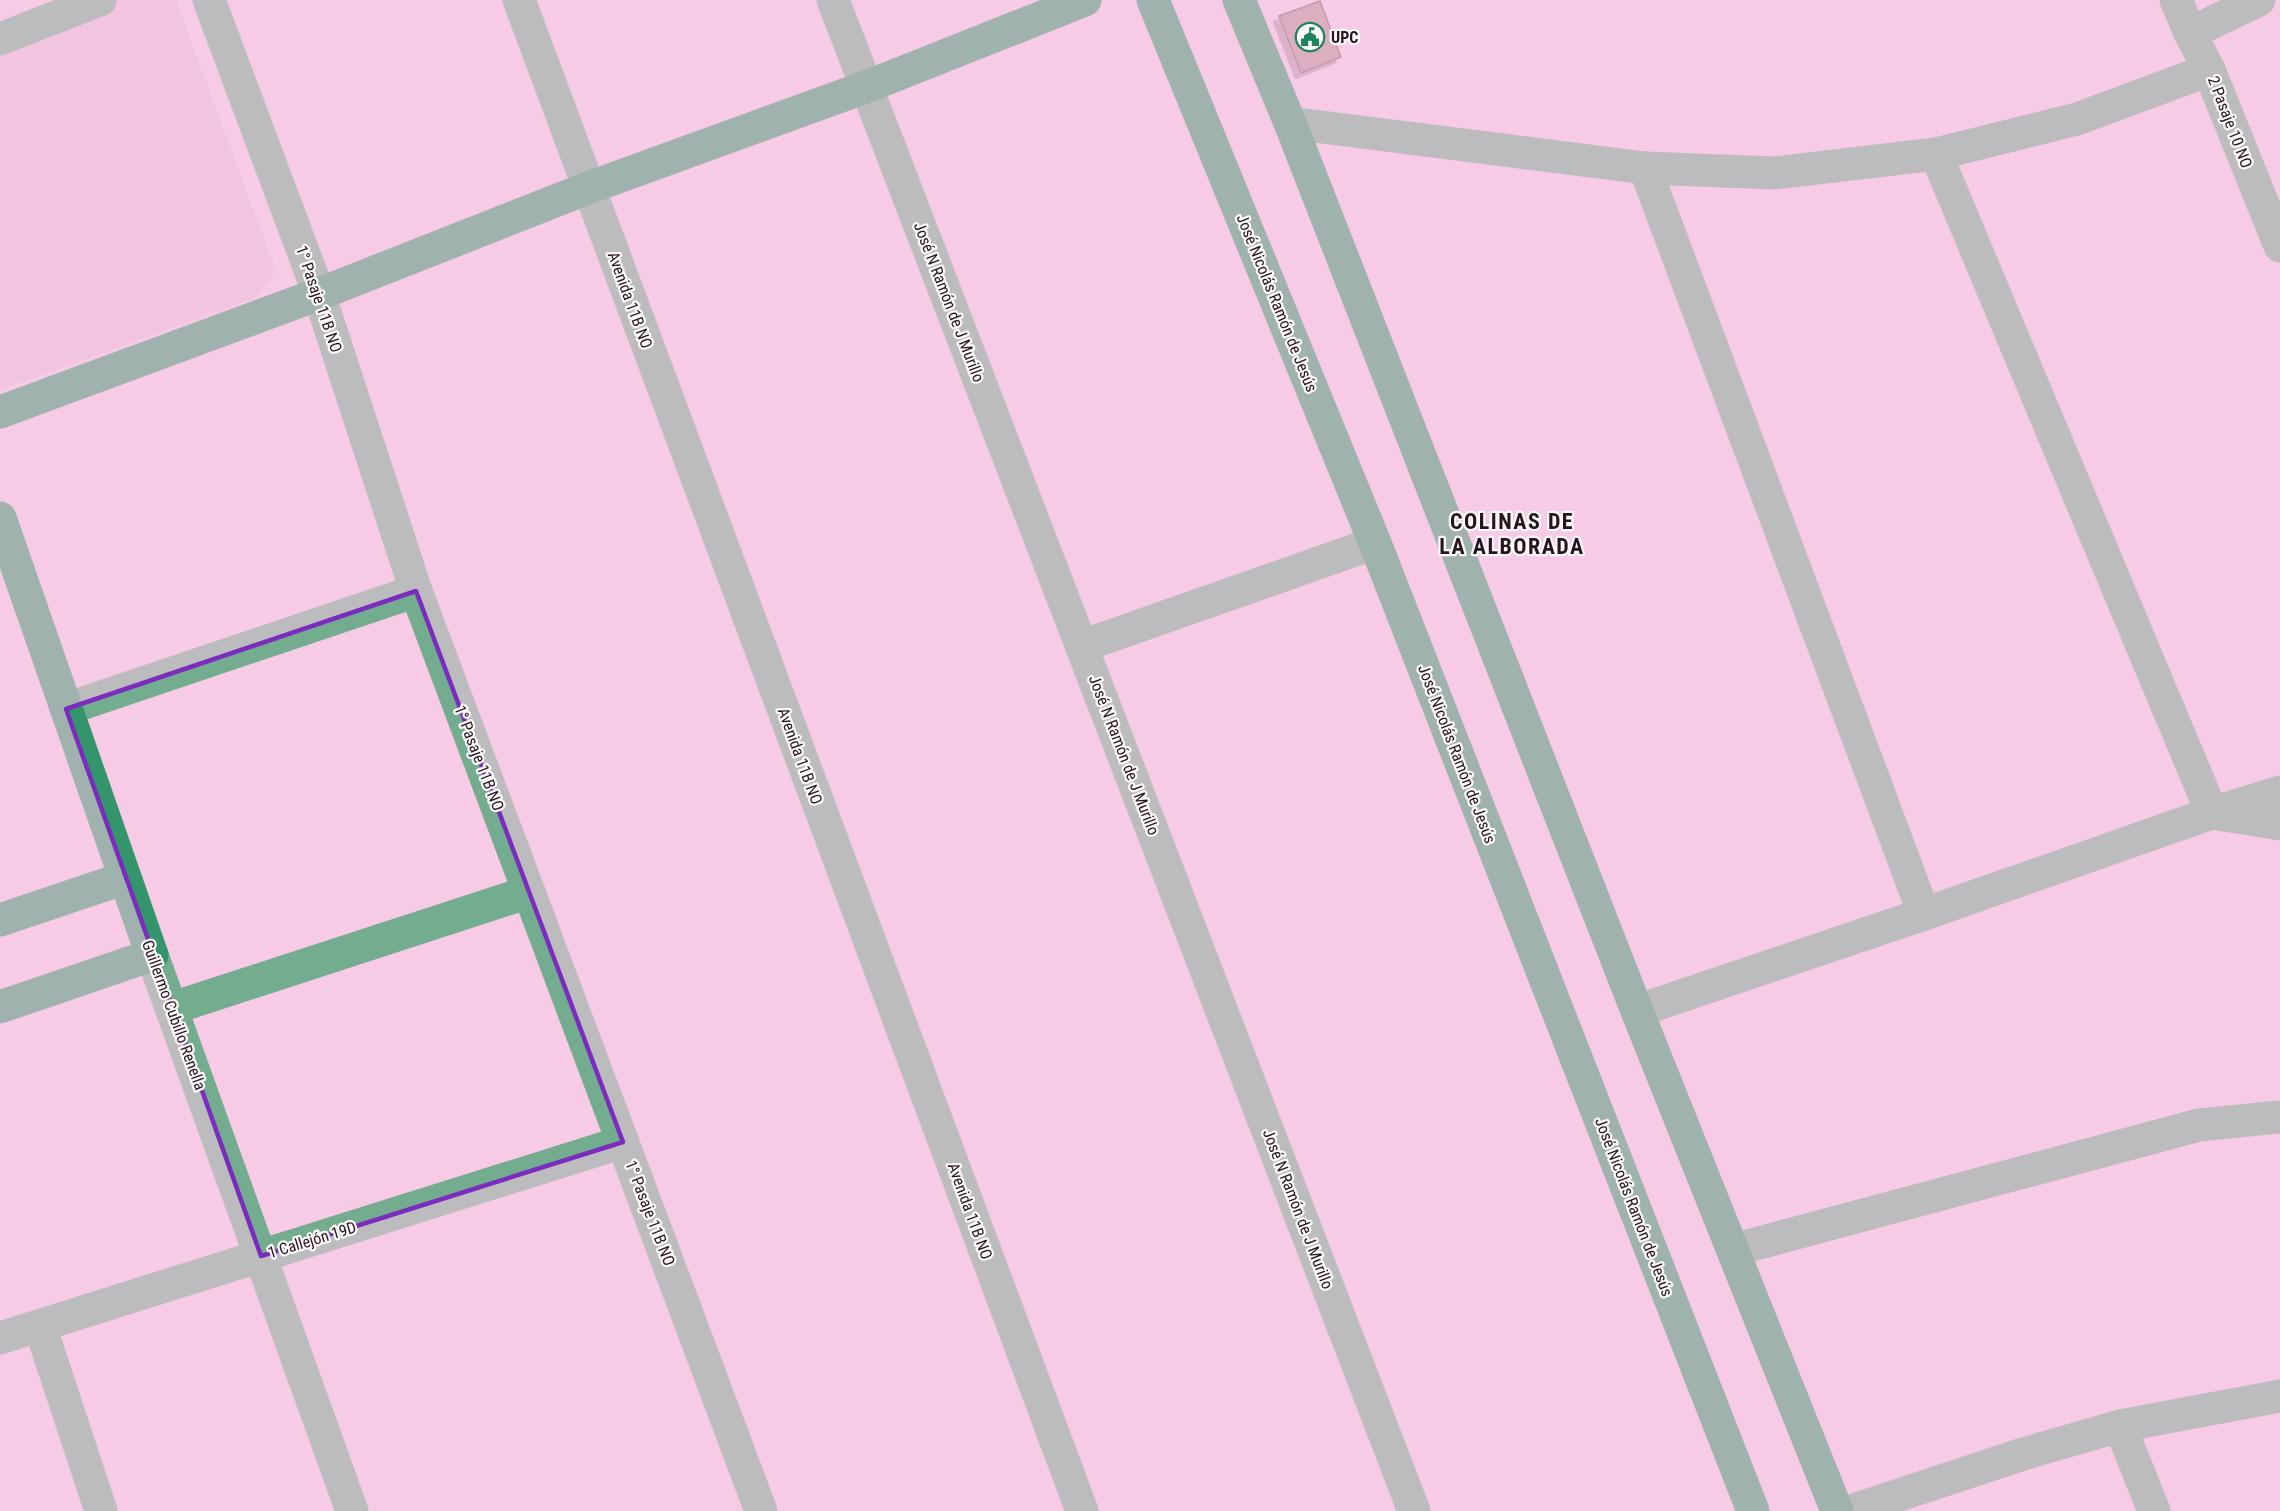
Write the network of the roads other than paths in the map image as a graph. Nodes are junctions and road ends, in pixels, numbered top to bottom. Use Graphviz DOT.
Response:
graph roads {
  1 [pos="100,0"];
  2 [pos="209,0"];
  3 [pos="519,0"];
  4 [pos="833,0"];
  5 [pos="1085,0"];
  6 [pos="1153,0"];
  7 [pos="1239,0"];
  8 [pos="2176,0"];
  9 [pos="2259,0"];
  10 [pos="2190,33"];
  11 [pos="0,39"];
  12 [pos="2209,70"];
  13 [pos="866,87"];
  14 [pos="1290,123"];
  15 [pos="1936,154"];
  16 [pos="1645,168"];
  17 [pos="588,188"];
  18 [pos="2270,195"];
  19 [pos="2280,246"];
  20 [pos="319,294"];
  21 [pos="0,412"];
  22 [pos="0,518"];
  23 [pos="1375,543"];
  24 [pos="416,591"];
  25 [pos="1082,646"];
  26 [pos="66,710"];
  27 [pos="2280,792"];
  28 [pos="2212,813"];
  29 [pos="2280,824"];
  30 [pos="125,878"];
  31 [pos="529,892"];
  32 [pos="1923,914"];
  33 [pos="0,920"];
  34 [pos="152,955"];
  35 [pos="0,1007"];
  36 [pos="173,1008"];
  37 [pos="1637,1011"];
  38 [pos="2280,1117"];
  39 [pos="623,1142"];
  40 [pos="1733,1250"];
  41 [pos="261,1256"];
  42 [pos="40,1326"];
  43 [pos="0,1338"];
  44 [pos="2280,1396"];
  45 [pos="2120,1426"];
  46 [pos="100,1511"];
  47 [pos="352,1511"];
  48 [pos="761,1511"];
  49 [pos="1082,1511"];
  50 [pos="1414,1511"];
  51 [pos="1753,1511"];
  52 [pos="1837,1511"];
  53 [pos="1851,1511"];
  54 [pos="2154,1511"];
  1 -- 11 [label="street"];
  2 -- 20 [label="street, 1° Pasaje 11B NO"];
  3 -- 17 [label="street, Avenida 11B NO"];
  4 -- 13 [label="street, José N Ramón de J Murillo"];
  5 -- 13 [label="street"];
  6 -- 23 [label="street, José Nicolás Ramón de Jesús"];
  7 -- 14 [label="street"];
  8 -- 10 [label="street, 2 Pasaje 10 NO"];
  9 -- 10 [label="street"];
  10 -- 12 [label="street, 2 Pasaje 10 NO"];
  12 -- 15 [label="street"];
  12 -- 18 [label="street, 2 Pasaje 10 NO"];
  13 -- 17 [label="street"];
  13 -- 25 [label="street, José N Ramón de J Murillo"];
  14 -- 16 [label="street"];
  14 -- 37 [label="street"];
  15 -- 16 [label="street"];
  15 -- 28 [label="street"];
  16 -- 32 [label="street"];
  17 -- 20 [label="street"];
  17 -- 49 [label="street, Avenida 11B NO"];
  18 -- 19 [label="street, 2 Pasaje 10 NO"];
  20 -- 21 [label="street"];
  20 -- 24 [label="street, 1° Pasaje 11B NO"];
  22 -- 26 [label="street, Guillermo Cubillo Renella"];
  23 -- 25 [label="street"];
  23 -- 51 [label="street, José Nicolás Ramón de Jesús"];
  24 -- 26 [label="street"];
  24 -- 31 [label="street, 1° Pasaje 11B NO"];
  25 -- 50 [label="street, José N Ramón de J Murillo"];
  26 -- 30 [label="street, Guillermo Cubillo Renella"];
  27 -- 28 [label="street"];
  28 -- 29 [label="street"];
  28 -- 32 [label="street"];
  30 -- 33 [label="street"];
  30 -- 34 [label="street, Guillermo Cubillo Renella"];
  31 -- 36 [label="street"];
  31 -- 39 [label="street, 1° Pasaje 11B NO"];
  32 -- 37 [label="street"];
  34 -- 35 [label="street"];
  34 -- 36 [label="street, Guillermo Cubillo Renella"];
  36 -- 41 [label="street, Guillermo Cubillo Renella"];
  37 -- 40 [label="street"];
  38 -- 40 [label="street"];
  39 -- 41 [label="street, 1 Callejón 19D"];
  39 -- 48 [label="street, 1° Pasaje 11B NO"];
  40 -- 52 [label="street"];
  41 -- 42 [label="street, 1 Callejón 19D"];
  41 -- 47 [label="street, Guillermo Cubillo Renella"];
  42 -- 43 [label="street, 1 Callejón 19D"];
  42 -- 46 [label="street"];
  44 -- 45 [label="street"];
  45 -- 53 [label="street"];
  45 -- 54 [label="street"];
}
